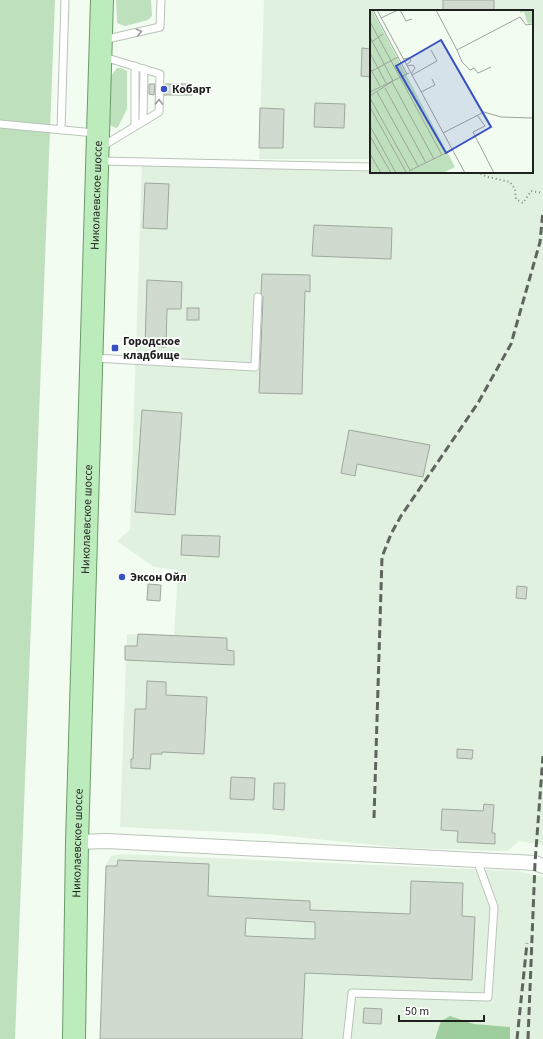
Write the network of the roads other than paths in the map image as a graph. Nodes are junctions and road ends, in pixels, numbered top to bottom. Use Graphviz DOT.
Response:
graph roads {
  1 [pos="65,0"];
  2 [pos="102,0"];
  3 [pos="161,0"];
  4 [pos="100,48"];
  5 [pos="135,66"];
  6 [pos="144,70"];
  7 [pos="142,121"];
  8 [pos="0,124"];
  9 [pos="135,125"];
  10 [pos="61,130"];
  11 [pos="98,148"];
  12 [pos="370,167"];
  13 [pos="258,297"];
  14 [pos="92,358"];
  15 [pos="77,842"];
  16 [pos="477,860"];
  17 [pos="543,866"];
  18 [pos="74,1039"];
  19 [pos="347,1039"];
  1 -- 10 [label="lane"];
  2 -- 4 [label="main road, Николаевское шоссе"];
  4 -- 3 [label="lane, one-way"];
  4 -- 5 [label="lane"];
  4 -- 11 [label="main road, Николаевское шоссе"];
  5 -- 6 [label="lane"];
  5 -- 9 [label="lane"];
  6 -- 7 [label="lane"];
  7 -- 6 [label="lane, one-way"];
  7 -- 9 [label="lane"];
  8 -- 10 [label="lane"];
  9 -- 11 [label="lane"];
  10 -- 11 [label="lane"];
  11 -- 12 [label="lane"];
  11 -- 14 [label="main road, Николаевское шоссе"];
  13 -- 14 [label="lane"];
  14 -- 15 [label="main road, Николаевское шоссе"];
  15 -- 16 [label="street"];
  15 -- 18 [label="main road, Николаевское шоссе"];
  16 -- 17 [label="street"];
  16 -- 19 [label="lane"];
}
